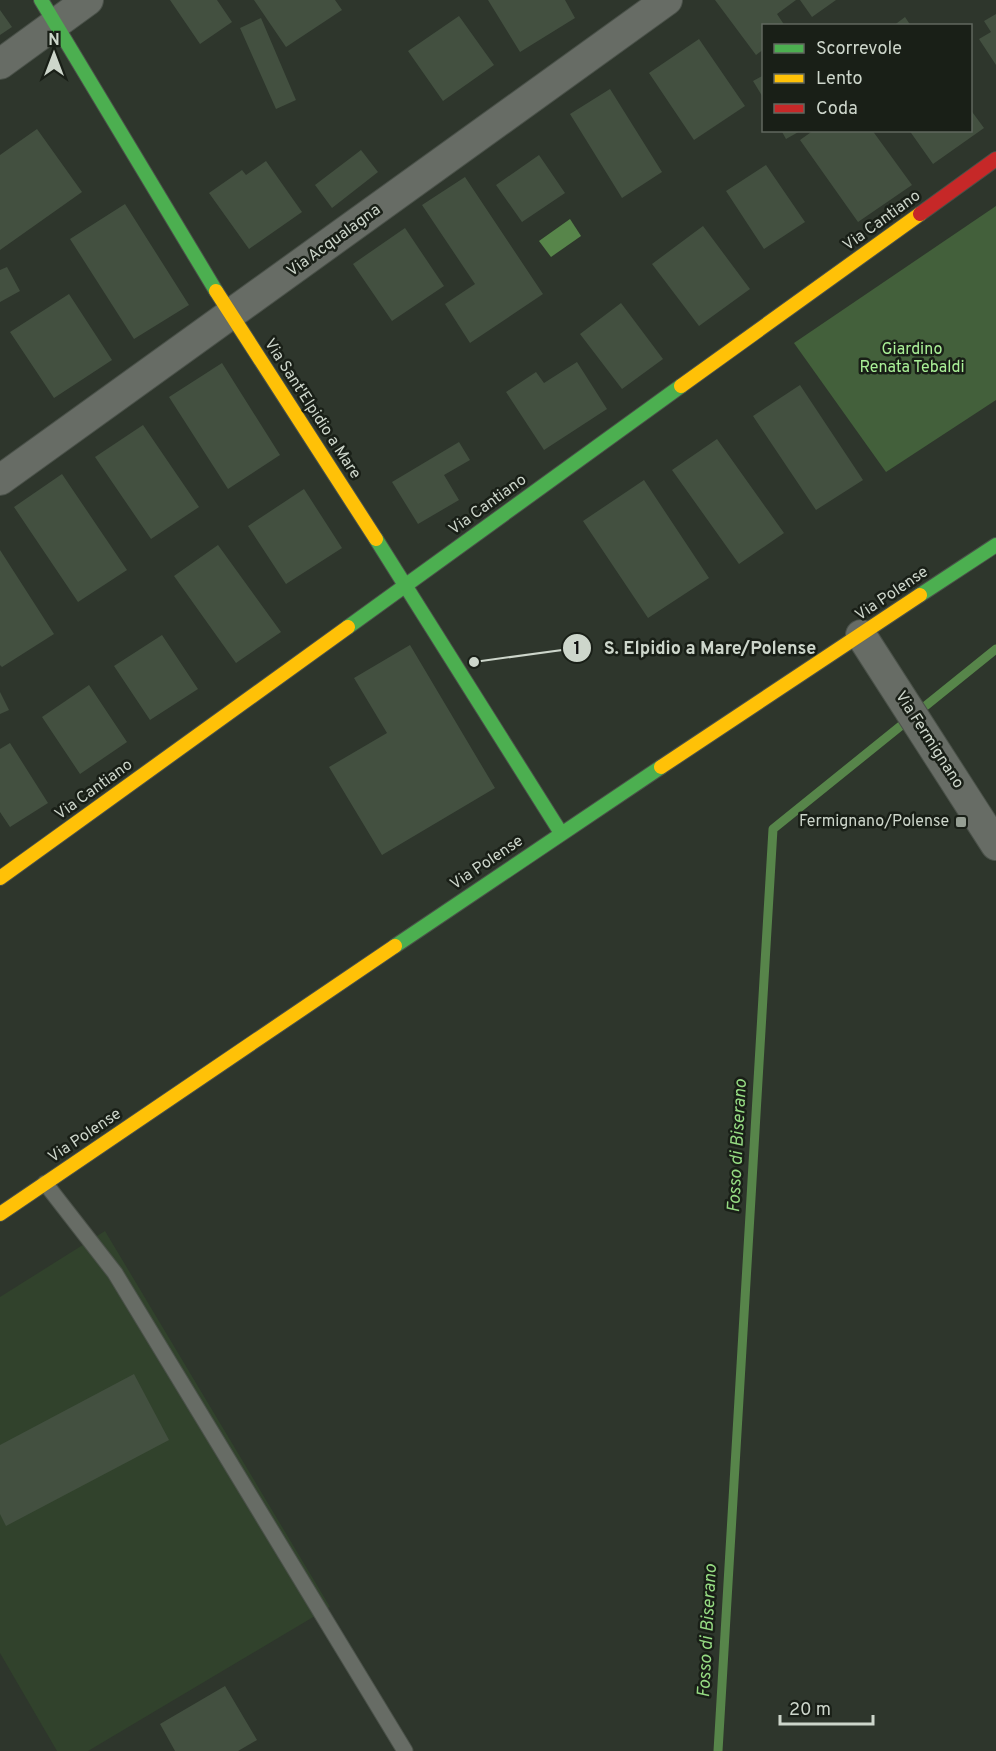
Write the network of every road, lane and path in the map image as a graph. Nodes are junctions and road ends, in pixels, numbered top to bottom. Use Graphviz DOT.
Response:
graph roads {
  1 [pos="88,0"];
  2 [pos="667,0"];
  3 [pos="48,12"];
  4 [pos="0,64"];
  5 [pos="996,159"];
  6 [pos="231,315"];
  7 [pos="0,480"];
  8 [pos="996,545"];
  9 [pos="406,585"];
  10 [pos="861,635"];
  11 [pos="561,833"];
  12 [pos="996,845"];
  13 [pos="0,878"];
  14 [pos="45,1183"];
  15 [pos="0,1214"];
  16 [pos="405,1751"];
  1 -- 3 [label="street"];
  2 -- 6 [label="street, Via Acqualagna"];
  3 -- 4 [label="street"];
  3 -- 6 [label="street, Via Sant'Elpidio a Mare"];
  5 -- 9 [label="street, Via Cantiano"];
  6 -- 7 [label="street, Via Acqualagna"];
  6 -- 9 [label="street, Via Sant'Elpidio a Mare"];
  8 -- 10 [label="street, Via Polense"];
  9 -- 11 [label="street, Via Sant'Elpidio a Mare"];
  9 -- 13 [label="street, Via Cantiano"];
  10 -- 11 [label="street, Via Polense"];
  10 -- 12 [label="street, Via Fermignano"];
  11 -- 14 [label="street, Via Polense"];
  14 -- 15 [label="street, Via Polense"];
  14 -- 16 [label="lane"];
}
